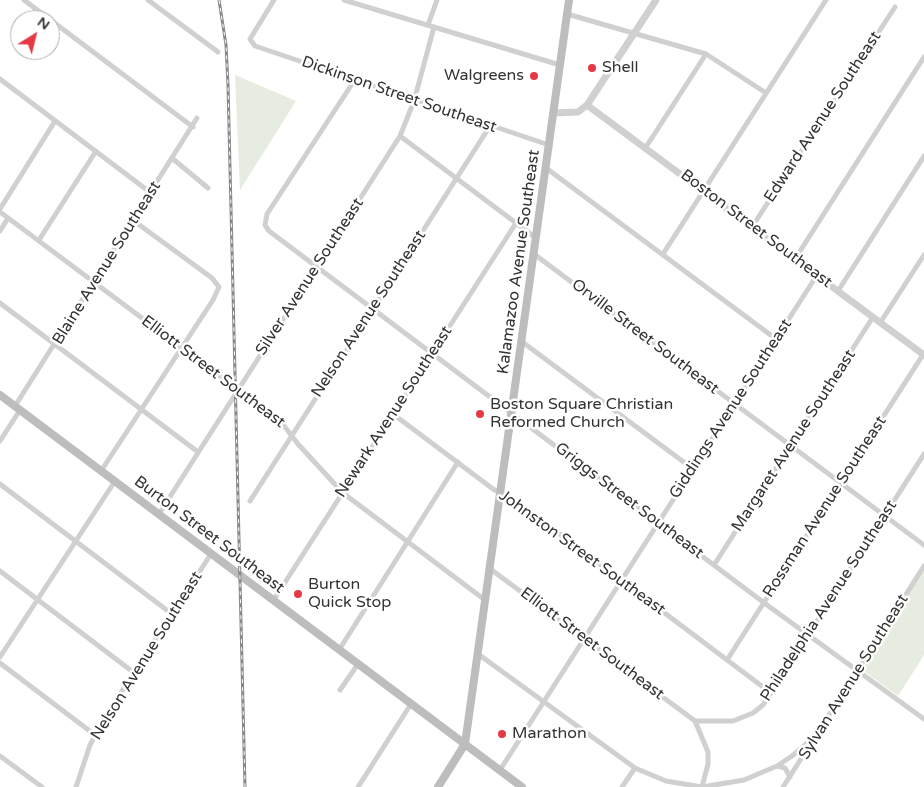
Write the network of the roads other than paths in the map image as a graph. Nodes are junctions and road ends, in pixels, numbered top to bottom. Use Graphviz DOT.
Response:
graph roads {
  1 [pos="24,0"];
  2 [pos="148,0"];
  3 [pos="274,0"];
  4 [pos="344,0"];
  5 [pos="437,0"];
  6 [pos="569,0"];
  7 [pos="656,0"];
  8 [pos="826,0"];
  9 [pos="894,7"];
  10 [pos="567,14"];
  11 [pos="431,26"];
  12 [pos="634,34"];
  13 [pos="218,52"];
  14 [pos="706,54"];
  15 [pos="924,57"];
  16 [pos="560,65"];
  17 [pos="0,79"];
  18 [pos="354,81"];
  19 [pos="766,93"];
  20 [pos="414,101"];
  21 [pos="587,105"];
  22 [pos="554,113"];
  23 [pos="197,118"];
  24 [pos="55,121"];
  25 [pos="490,126"];
  26 [pos="193,127"];
  27 [pos="400,136"];
  28 [pos="549,145"];
  29 [pos="646,147"];
  30 [pos="96,151"];
  31 [pos="924,156"];
  32 [pos="173,159"];
  33 [pos="546,168"];
  34 [pos="457,178"];
  35 [pos="208,188"];
  36 [pos="704,190"];
  37 [pos="150,193"];
  38 [pos="0,210"];
  39 [pos="8,218"];
  40 [pos="134,221"];
  41 [pos="516,224"];
  42 [pos="752,227"];
  43 [pos="0,231"];
  44 [pos="536,238"];
  45 [pos="39,240"];
  46 [pos="534,254"];
  47 [pos="663,254"];
  48 [pos="924,255"];
  49 [pos="795,259"];
  50 [pos="317,266"];
  51 [pos="817,275"];
  52 [pos="95,282"];
  53 [pos="838,291"];
  54 [pos="0,303"];
  55 [pos="372,308"];
  56 [pos="624,312"];
  57 [pos="619,318"];
  58 [pos="873,318"];
  59 [pos="880,323"];
  60 [pos="776,339"];
  61 [pos="521,341"];
  62 [pos="55,345"];
  63 [pos="182,348"];
  64 [pos="432,352"];
  65 [pos="924,354"];
  66 [pos="238,389"];
  67 [pos="0,395"];
  68 [pos="735,404"];
  69 [pos="18,408"];
  70 [pos="142,410"];
  71 [pos="393,414"];
  72 [pos="512,414"];
  73 [pos="291,436"];
  74 [pos="0,441"];
  75 [pos="791,446"];
  76 [pos="198,452"];
  77 [pos="924,454"];
  78 [pos="458,462"];
  79 [pos="693,469"];
  80 [pos="102,471"];
  81 [pos="115,481"];
  82 [pos="841,483"];
  83 [pos="0,484"];
  84 [pos="343,493"];
  85 [pos="500,493"];
  86 [pos="250,501"];
  87 [pos="158,514"];
  88 [pos="884,516"];
  89 [pos="658,522"];
  90 [pos="76,541"];
  91 [pos="407,542"];
  92 [pos="924,545"];
  93 [pos="211,554"];
  94 [pos="714,565"];
  95 [pos="924,566"];
  96 [pos="490,568"];
  97 [pos="0,572"];
  98 [pos="621,580"];
  99 [pos="37,600"];
  100 [pos="485,600"];
  101 [pos="273,601"];
  102 [pos="764,602"];
  103 [pos="172,614"];
  104 [pos="809,636"];
  105 [pos="584,637"];
  106 [pos="339,650"];
  107 [pos="478,654"];
  108 [pos="0,657"];
  109 [pos="727,660"];
  110 [pos="0,663"];
  111 [pos="358,664"];
  112 [pos="857,670"];
  113 [pos="133,672"];
  114 [pos="340,690"];
  115 [pos="771,693"];
  116 [pos="544,702"];
  117 [pos="411,704"];
  118 [pos="924,719"];
  119 [pos="695,721"];
  120 [pos="95,735"];
  121 [pos="816,736"];
  122 [pos="465,744"];
  123 [pos="0,756"];
  124 [pos="777,766"];
  125 [pos="635,768"];
  126 [pos="500,770"];
  127 [pos="790,777"];
  128 [pos="42,787"];
  129 [pos="76,787"];
  130 [pos="358,787"];
  131 [pos="438,787"];
  132 [pos="522,787"];
  133 [pos="622,787"];
  134 [pos="702,787"];
  135 [pos="783,787"];
  1 -- 26 [label="street"];
  2 -- 13 [label="street"];
  3 -- 18 [label="street, Dickinson Street Southeast"];
  4 -- 11 [label="street"];
  5 -- 11 [label="street, Silver Avenue Southeast"];
  6 -- 10 [label="main road, Kalamazoo Avenue Southeast"];
  7 -- 12 [label="street"];
  8 -- 19 [label="street"];
  9 -- 42 [label="street, Edward Avenue Southeast"];
  10 -- 12 [label="street"];
  10 -- 16 [label="main road, Kalamazoo Avenue Southeast"];
  11 -- 16 [label="street"];
  11 -- 20 [label="street, Silver Avenue Southeast"];
  12 -- 14 [label="street"];
  12 -- 21 [label="street"];
  14 -- 19 [label="street"];
  14 -- 29 [label="street"];
  15 -- 49 [label="street"];
  16 -- 22 [label="main road, Kalamazoo Avenue Southeast"];
  17 -- 24 [label="street"];
  18 -- 20 [label="street, Dickinson Street Southeast"];
  18 -- 50 [label="street, Griggs Street Southeast"];
  19 -- 36 [label="street"];
  20 -- 25 [label="street, Dickinson Street Southeast"];
  20 -- 27 [label="street, Silver Avenue Southeast"];
  21 -- 22 [label="street"];
  21 -- 29 [label="street, Boston Street Southeast"];
  22 -- 28 [label="main road, Kalamazoo Avenue Southeast"];
  23 -- 26 [label="street, Blaine Avenue Southeast"];
  24 -- 30 [label="street"];
  24 -- 38 [label="street"];
  25 -- 28 [label="street, Dickinson Street Southeast"];
  25 -- 34 [label="street, Nelson Avenue Southeast"];
  26 -- 32 [label="street, Blaine Avenue Southeast"];
  27 -- 34 [label="street"];
  27 -- 50 [label="street, Silver Avenue Southeast"];
  28 -- 33 [label="main road, Kalamazoo Avenue Southeast"];
  29 -- 36 [label="street, Boston Street Southeast"];
  30 -- 37 [label="street"];
  30 -- 45 [label="street"];
  31 -- 53 [label="street"];
  32 -- 35 [label="street"];
  32 -- 37 [label="street, Blaine Avenue Southeast"];
  33 -- 44 [label="main road, Kalamazoo Avenue Southeast"];
  33 -- 47 [label="street"];
  34 -- 41 [label="street"];
  34 -- 55 [label="street, Nelson Avenue Southeast"];
  36 -- 42 [label="street, Boston Street Southeast"];
  36 -- 47 [label="street"];
  37 -- 40 [label="street, Blaine Avenue Southeast"];
  38 -- 39 [label="street, Elliott Street Southeast"];
  39 -- 43 [label="street"];
  39 -- 45 [label="street, Elliott Street Southeast"];
  40 -- 52 [label="street, Blaine Avenue Southeast"];
  40 -- 63 [label="street"];
  41 -- 44 [label="street"];
  41 -- 64 [label="street, Newark Avenue Southeast"];
  42 -- 49 [label="street, Boston Street Southeast"];
  44 -- 46 [label="main road, Kalamazoo Avenue Southeast"];
  45 -- 52 [label="street, Elliott Street Southeast"];
  46 -- 57 [label="street, Orville Street Southeast"];
  46 -- 61 [label="main road, Kalamazoo Avenue Southeast"];
  47 -- 60 [label="street"];
  48 -- 59 [label="street"];
  49 -- 51 [label="street, Boston Street Southeast"];
  50 -- 55 [label="street, Griggs Street Southeast"];
  50 -- 66 [label="street, Silver Avenue Southeast"];
  51 -- 53 [label="street, Boston Street Southeast"];
  51 -- 60 [label="street, Giddings Avenue Southeast"];
  52 -- 62 [label="street, Blaine Avenue Southeast"];
  52 -- 63 [label="street, Elliott Street Southeast"];
  53 -- 58 [label="street, Boston Street Southeast"];
  54 -- 62 [label="street"];
  55 -- 64 [label="street, Griggs Street Southeast"];
  55 -- 73 [label="street, Nelson Avenue Southeast"];
  56 -- 57 [label="street"];
  57 -- 68 [label="street, Orville Street Southeast"];
  58 -- 59 [label="street, Boston Street Southeast"];
  58 -- 75 [label="street, Margaret Avenue Southeast"];
  59 -- 65 [label="street, Boston Street Southeast"];
  60 -- 68 [label="street, Giddings Avenue Southeast"];
  61 -- 72 [label="main road, Kalamazoo Avenue Southeast"];
  61 -- 79 [label="street"];
  62 -- 69 [label="street, Blaine Avenue Southeast"];
  62 -- 70 [label="street"];
  63 -- 66 [label="street, Elliott Street Southeast"];
  63 -- 70 [label="street"];
  64 -- 71 [label="street, Newark Avenue Southeast"];
  64 -- 72 [label="street, Griggs Street Southeast"];
  65 -- 82 [label="street, Rossman Avenue Southeast"];
  66 -- 73 [label="street, Elliott Street Southeast"];
  66 -- 76 [label="street, Silver Avenue Southeast"];
  67 -- 69 [label="main road, Burton Street Southeast"];
  68 -- 75 [label="street, Orville Street Southeast"];
  68 -- 79 [label="street, Giddings Avenue Southeast"];
  69 -- 74 [label="street, Blaine Avenue Southeast"];
  69 -- 80 [label="main road, Burton Street Southeast"];
  70 -- 76 [label="street"];
  70 -- 80 [label="street"];
  71 -- 78 [label="street, Johnston Street Southeast"];
  71 -- 84 [label="street, Newark Avenue Southeast"];
  72 -- 85 [label="main road, Kalamazoo Avenue Southeast"];
  72 -- 89 [label="street, Griggs Street Southeast"];
  73 -- 84 [label="street, Elliott Street Southeast"];
  73 -- 86 [label="street, Nelson Avenue Southeast"];
  75 -- 82 [label="street, Orville Street Southeast"];
  75 -- 94 [label="street, Margaret Avenue Southeast"];
  76 -- 87 [label="street, Silver Avenue Southeast"];
  77 -- 88 [label="street, Philadelphia Avenue Southeast"];
  78 -- 85 [label="street, Johnston Street Southeast"];
  78 -- 91 [label="street"];
  79 -- 89 [label="street, Giddings Avenue Southeast"];
  80 -- 81 [label="main road, Burton Street Southeast"];
  81 -- 87 [label="main road, Burton Street Southeast"];
  81 -- 90 [label="street"];
  82 -- 88 [label="street, Orville Street Southeast"];
  82 -- 102 [label="street, Rossman Avenue Southeast"];
  83 -- 90 [label="street"];
  84 -- 91 [label="street, Elliott Street Southeast"];
  84 -- 101 [label="street, Newark Avenue Southeast"];
  85 -- 96 [label="main road, Kalamazoo Avenue Southeast"];
  85 -- 98 [label="street, Johnston Street Southeast"];
  87 -- 93 [label="main road, Burton Street Southeast"];
  88 -- 92 [label="street, Orville Street Southeast"];
  88 -- 104 [label="street, Philadelphia Avenue Southeast"];
  89 -- 94 [label="street, Griggs Street Southeast"];
  89 -- 98 [label="street, Giddings Avenue Southeast"];
  90 -- 99 [label="street"];
  90 -- 103 [label="street"];
  91 -- 100 [label="street, Elliott Street Southeast"];
  91 -- 106 [label="street"];
  93 -- 101 [label="main road, Burton Street Southeast"];
  93 -- 103 [label="street, Nelson Avenue Southeast"];
  94 -- 102 [label="street, Griggs Street Southeast"];
  95 -- 112 [label="street, Sylvan Avenue Southeast"];
  96 -- 100 [label="main road, Kalamazoo Avenue Southeast"];
  96 -- 105 [label="street, Elliott Street Southeast"];
  97 -- 99 [label="street"];
  98 -- 105 [label="street, Giddings Avenue Southeast"];
  98 -- 109 [label="street, Johnston Street Southeast"];
  99 -- 108 [label="street"];
  99 -- 113 [label="street"];
  100 -- 107 [label="main road, Kalamazoo Avenue Southeast"];
  101 -- 106 [label="main road, Burton Street Southeast"];
  102 -- 104 [label="street, Griggs Street Southeast"];
  102 -- 109 [label="street, Rossman Avenue Southeast"];
  103 -- 113 [label="street, Nelson Avenue Southeast"];
  104 -- 112 [label="street, Griggs Street Southeast"];
  104 -- 115 [label="street, Philadelphia Avenue Southeast"];
  105 -- 116 [label="street, Giddings Avenue Southeast"];
  105 -- 119 [label="street, Elliott Street Southeast"];
  106 -- 111 [label="main road, Burton Street Southeast"];
  107 -- 116 [label="street"];
  107 -- 122 [label="main road, Kalamazoo Avenue Southeast"];
  109 -- 115 [label="street, Johnston Street Southeast"];
  110 -- 120 [label="street"];
  111 -- 114 [label="street"];
  111 -- 117 [label="main road, Burton Street Southeast"];
  112 -- 118 [label="street, Griggs Street Southeast"];
  112 -- 121 [label="street, Sylvan Avenue Southeast"];
  113 -- 120 [label="street, Nelson Avenue Southeast"];
  115 -- 119 [label="street, Philadelphia Avenue Southeast"];
  116 -- 125 [label="street"];
  116 -- 126 [label="street, Giddings Avenue Southeast"];
  117 -- 122 [label="main road, Burton Street Southeast"];
  117 -- 130 [label="street"];
  119 -- 134 [label="street"];
  120 -- 129 [label="street, Nelson Avenue Southeast"];
  121 -- 124 [label="street"];
  121 -- 127 [label="street, Sylvan Avenue Southeast"];
  122 -- 126 [label="main road, Burton Street Southeast"];
  122 -- 131 [label="main road, Kalamazoo Avenue Southeast"];
  123 -- 128 [label="street"];
  124 -- 127 [label="street"];
  124 -- 134 [label="street"];
  125 -- 133 [label="street"];
  125 -- 134 [label="street"];
  126 -- 132 [label="main road, Burton Street Southeast"];
  127 -- 135 [label="street, Sylvan Avenue Southeast"];
}
